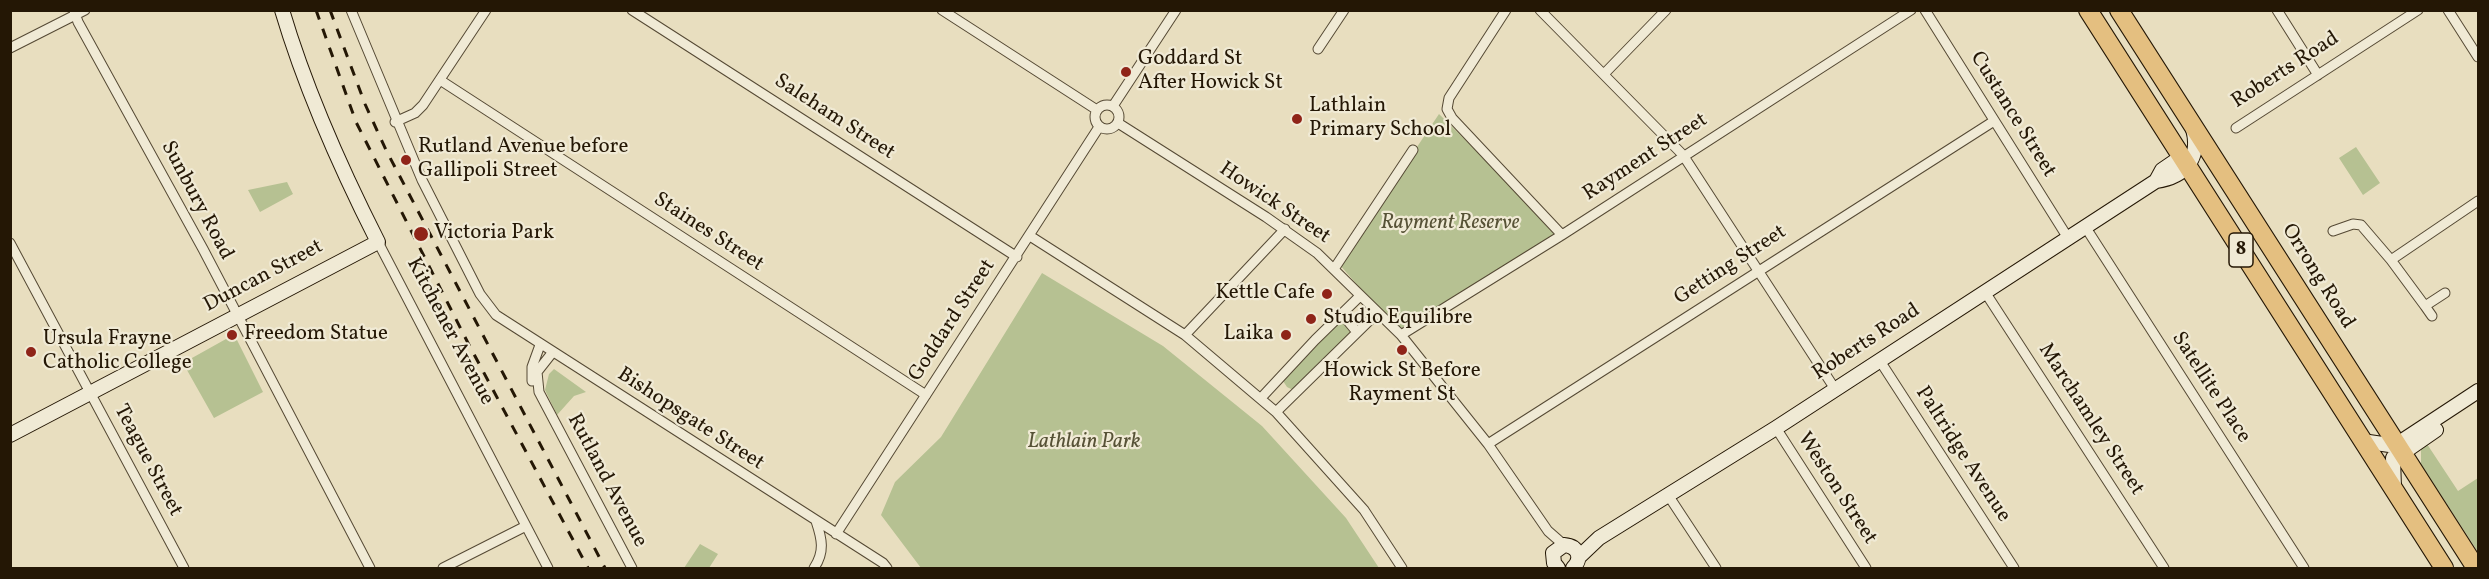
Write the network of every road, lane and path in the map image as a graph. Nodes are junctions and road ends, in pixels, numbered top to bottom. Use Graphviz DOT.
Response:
graph roads {
  1 [pos="282,10"];
  2 [pos="351,10"];
  3 [pos="486,10"];
  4 [pos="632,10"];
  5 [pos="942,10"];
  6 [pos="1176,10"];
  7 [pos="1344,10"];
  8 [pos="1506,10"];
  9 [pos="1540,10"];
  10 [pos="1666,10"];
  11 [pos="1911,10"];
  12 [pos="1924,10"];
  13 [pos="2088,10"];
  14 [pos="2119,10"];
  15 [pos="2277,10"];
  16 [pos="2418,10"];
  17 [pos="2448,10"];
  18 [pos="78,12"];
  19 [pos="10,48"];
  20 [pos="1318,49"];
  21 [pos="2478,57"];
  22 [pos="1604,74"];
  23 [pos="2318,75"];
  24 [pos="440,80"];
  25 [pos="1113,106"];
  26 [pos="1097,110"];
  27 [pos="1994,121"];
  28 [pos="395,122"];
  29 [pos="1118,123"];
  30 [pos="2192,124"];
  31 [pos="1099,127"];
  32 [pos="2236,128"];
  33 [pos="1413,150"];
  34 [pos="1683,155"];
  35 [pos="2184,163"];
  36 [pos="2478,201"];
  37 [pos="2086,228"];
  38 [pos="1285,229"];
  39 [pos="2333,231"];
  40 [pos="1562,235"];
  41 [pos="1030,236"];
  42 [pos="2068,238"];
  43 [pos="378,242"];
  44 [pos="10,243"];
  45 [pos="1017,257"];
  46 [pos="2391,260"];
  47 [pos="1334,269"];
  48 [pos="1757,271"];
  49 [pos="1985,292"];
  50 [pos="2445,293"];
  51 [pos="1360,296"];
  52 [pos="2425,306"];
  53 [pos="1377,313"];
  54 [pos="1342,314"];
  55 [pos="236,315"];
  56 [pos="2432,316"];
  57 [pos="1357,332"];
  58 [pos="1185,335"];
  59 [pos="1401,335"];
  60 [pos="540,345"];
  61 [pos="552,352"];
  62 [pos="1880,361"];
  63 [pos="1281,378"];
  64 [pos="1835,389"];
  65 [pos="2478,391"];
  66 [pos="1297,392"];
  67 [pos="91,393"];
  68 [pos="926,395"];
  69 [pos="1261,399"];
  70 [pos="2478,403"];
  71 [pos="549,411"];
  72 [pos="1276,412"];
  73 [pos="1776,428"];
  74 [pos="10,435"];
  75 [pos="2362,441"];
  76 [pos="1488,444"];
  77 [pos="2399,447"];
  78 [pos="2394,490"];
  79 [pos="1668,495"];
  80 [pos="816,521"];
  81 [pos="526,526"];
  82 [pos="836,534"];
  83 [pos="1565,560"];
  84 [pos="817,564"];
  85 [pos="184,568"];
  86 [pos="370,568"];
  87 [pos="443,568"];
  88 [pos="548,568"];
  89 [pos="632,568"];
  90 [pos="887,568"];
  91 [pos="1402,568"];
  92 [pos="1716,568"];
  93 [pos="1866,568"];
  94 [pos="2014,568"];
  95 [pos="2164,568"];
  96 [pos="2304,568"];
  97 [pos="2444,568"];
  98 [pos="2476,568"];
  1 -- 43 [label="main road, Kitchener Avenue"];
  2 -- 28 [label="street, Bishopsgate Street"];
  3 -- 24 [label="street"];
  4 -- 45 [label="street, Saleham Street"];
  5 -- 26 [label="street"];
  6 -- 25 [label="street"];
  7 -- 20 [label="street"];
  8 -- 40 [label="street"];
  9 -- 22 [label="street"];
  10 -- 22 [label="street"];
  11 -- 34 [label="street, Rayment Street"];
  12 -- 27 [label="street, Custance Street"];
  13 -- 35 [label="highway, 8"];
  14 -- 30 [label="highway, Orrong Road / 8"];
  15 -- 23 [label="street"];
  16 -- 23 [label="street, Roberts Road"];
  17 -- 21 [label="street"];
  18 -- 19 [label="street"];
  18 -- 55 [label="street, Sunbury Road"];
  22 -- 34 [label="street"];
  23 -- 32 [label="street, Roberts Road"];
  24 -- 28 [label="street"];
  24 -- 68 [label="street, Staines Street"];
  25 -- 26 [label="street"];
  25 -- 29 [label="street"];
  26 -- 31 [label="street"];
  27 -- 42 [label="street, Custance Street"];
  27 -- 48 [label="street, Getting Street"];
  28 -- 60 [label="street, Bishopsgate Street"];
  29 -- 31 [label="street"];
  29 -- 38 [label="street, Howick Street"];
  30 -- 35 [label="main road"];
  30 -- 77 [label="highway, Orrong Road / 8"];
  31 -- 41 [label="street, Goddard Street"];
  33 -- 47 [label="street"];
  34 -- 40 [label="street, Rayment Street"];
  34 -- 48 [label="street"];
  35 -- 37 [label="main road, Roberts Road"];
  35 -- 75 [label="highway, 8"];
  36 -- 46 [label="street"];
  37 -- 42 [label="main road, Roberts Road"];
  37 -- 96 [label="street, Satellite Place"];
  38 -- 47 [label="street, Howick Street"];
  38 -- 58 [label="street"];
  39 -- 46 [label="street"];
  40 -- 59 [label="street, Rayment Street"];
  41 -- 45 [label="street, Goddard Street"];
  41 -- 58 [label="street"];
  42 -- 49 [label="main road, Roberts Road"];
  43 -- 55 [label="main road, Duncan Street"];
  43 -- 81 [label="street, Kitchener Avenue"];
  44 -- 67 [label="street, Teague Street"];
  45 -- 68 [label="street, Goddard Street"];
  46 -- 52 [label="street"];
  47 -- 51 [label="street, Howick Street"];
  48 -- 64 [label="street"];
  48 -- 76 [label="street, Getting Street"];
  49 -- 62 [label="main road, Roberts Road"];
  49 -- 95 [label="street, Marchamley Street"];
  50 -- 52 [label="street"];
  51 -- 53 [label="street, Howick Street"];
  51 -- 54 [label="street"];
  52 -- 56 [label="street"];
  53 -- 57 [label="street"];
  53 -- 59 [label="street, Howick Street"];
  54 -- 57 [label="street"];
  54 -- 63 [label="street"];
  55 -- 67 [label="main road, Duncan Street"];
  55 -- 86 [label="street, Sunbury Road"];
  57 -- 66 [label="street"];
  58 -- 69 [label="street"];
  59 -- 76 [label="street, Howick Street"];
  60 -- 61 [label="street, Bishopsgate Street"];
  60 -- 71 [label="street, Rutland Avenue"];
  61 -- 71 [label="street, Rutland Avenue"];
  61 -- 80 [label="street, Bishopsgate Street"];
  62 -- 64 [label="main road, Roberts Road"];
  62 -- 94 [label="street, Paltridge Avenue"];
  63 -- 66 [label="street"];
  63 -- 69 [label="street"];
  64 -- 73 [label="main road, Roberts Road"];
  65 -- 77 [label="main road"];
  66 -- 72 [label="street"];
  67 -- 74 [label="main road, Duncan Street"];
  67 -- 85 [label="street, Teague Street"];
  68 -- 82 [label="street, Goddard Street"];
  69 -- 72 [label="street"];
  70 -- 77 [label="main road"];
  71 -- 89 [label="street, Rutland Avenue"];
  72 -- 91 [label="street"];
  73 -- 79 [label="main road, Roberts Road"];
  73 -- 93 [label="street, Weston Street"];
  75 -- 77 [label="main road"];
  75 -- 78 [label="highway, 8"];
  76 -- 83 [label="street, Howick Street"];
  77 -- 78 [label="main road"];
  77 -- 98 [label="highway, Orrong Road / 8"];
  78 -- 97 [label="highway, 8"];
  79 -- 83 [label="main road, Roberts Road"];
  79 -- 92 [label="street"];
  80 -- 82 [label="street, Bishopsgate Street"];
  80 -- 84 [label="street"];
  81 -- 87 [label="street"];
  81 -- 88 [label="street, Kitchener Avenue"];
  82 -- 90 [label="street, Bishopsgate Street"];
}
